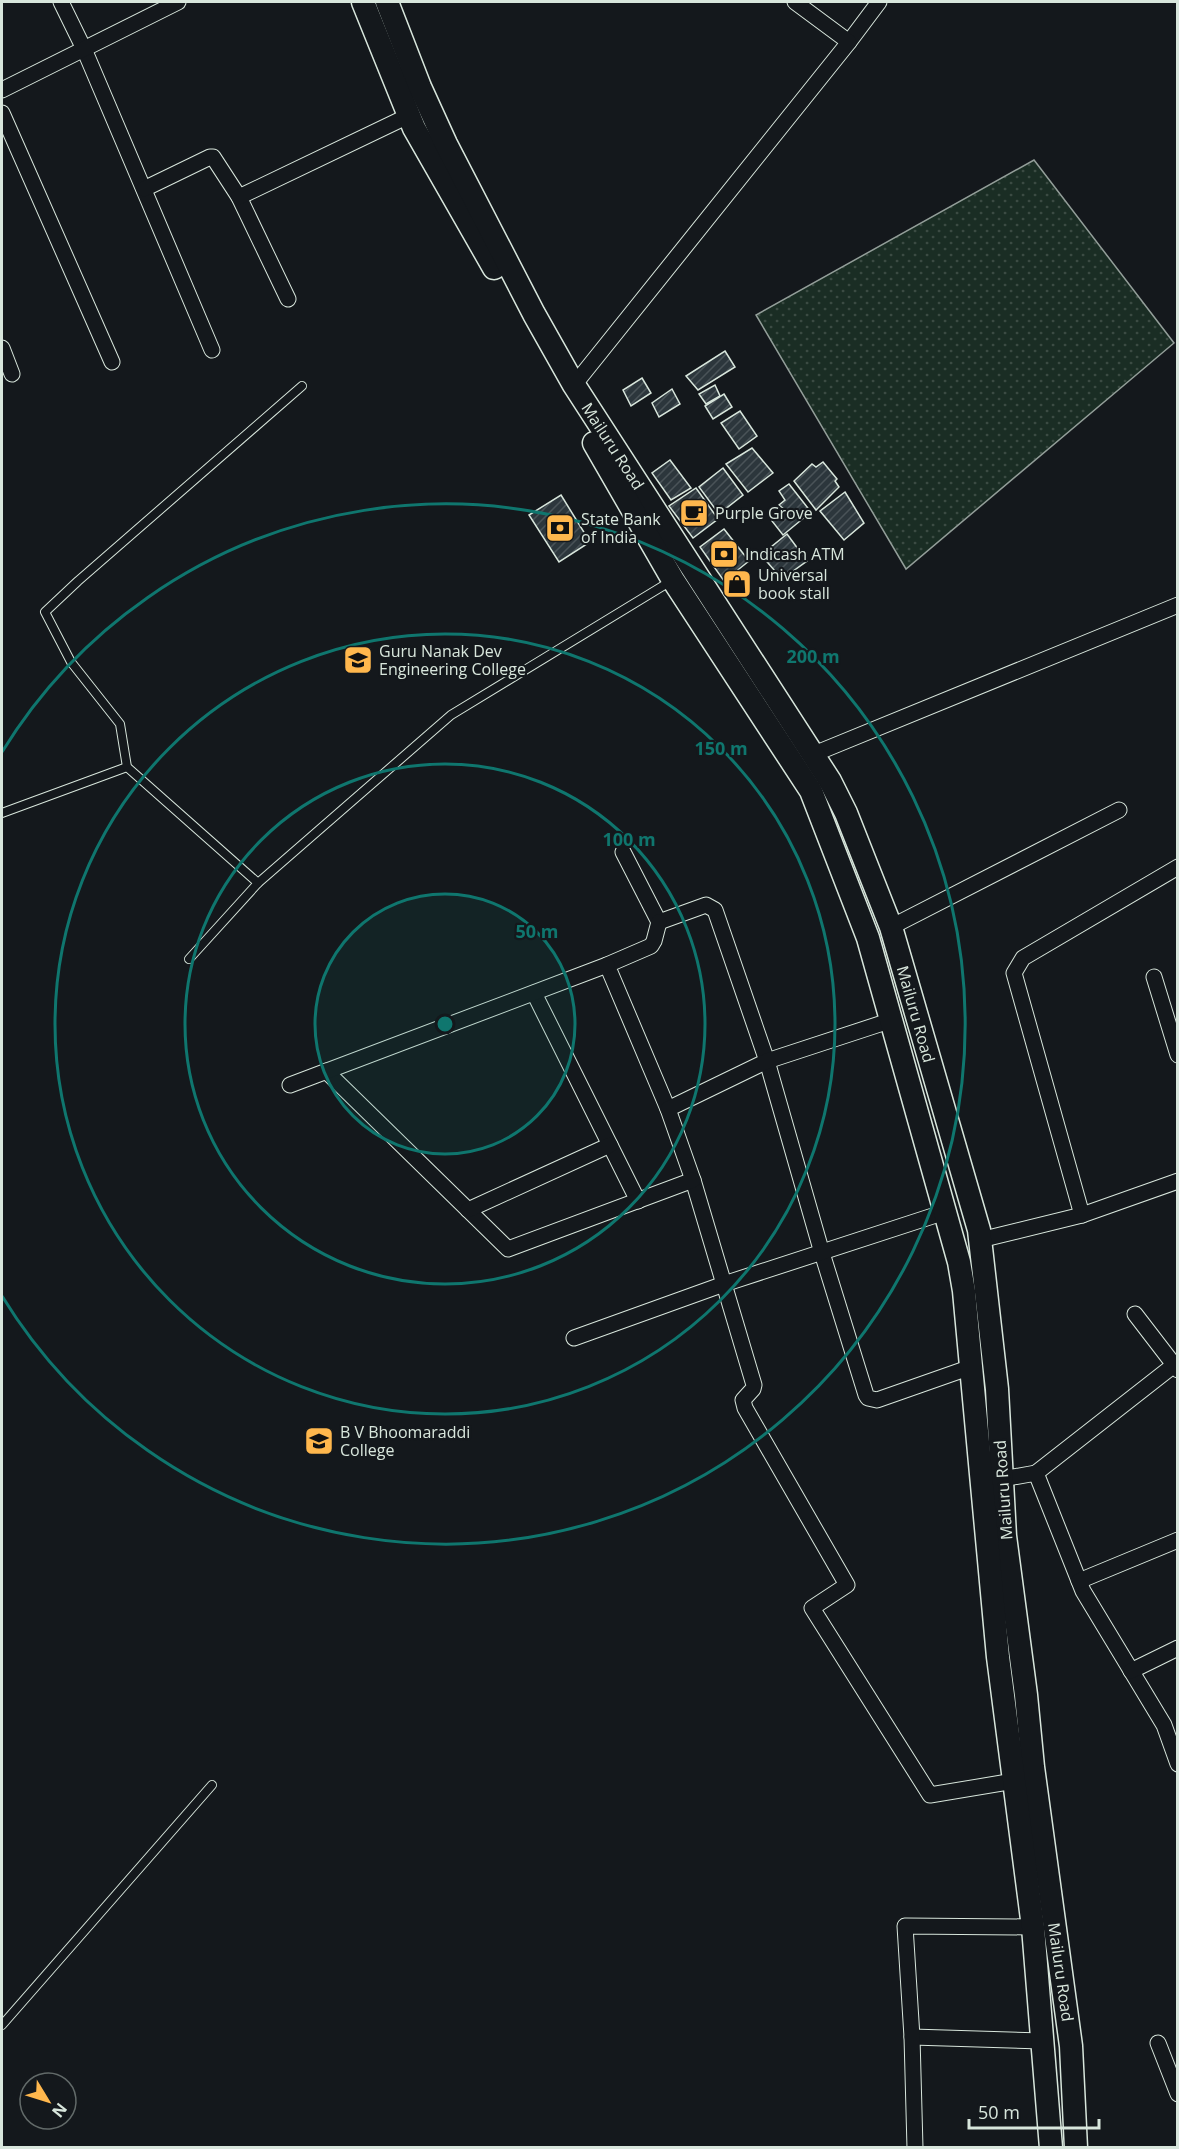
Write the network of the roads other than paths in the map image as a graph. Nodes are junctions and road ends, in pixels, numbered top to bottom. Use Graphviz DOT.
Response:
graph roads {
  1 [pos="61,2"];
  2 [pos="363,2"];
  3 [pos="387,2"];
  4 [pos="795,2"];
  5 [pos="879,2"];
  6 [pos="171,3"];
  7 [pos="849,42"];
  8 [pos="84,49"];
  9 [pos="2,90"];
  10 [pos="2,113"];
  11 [pos="408,116"];
  12 [pos="144,189"];
  13 [pos="239,197"];
  14 [pos="288,299"];
  15 [pos="2,348"];
  16 [pos="213,350"];
  17 [pos="112,362"];
  18 [pos="12,374"];
  19 [pos="574,385"];
  20 [pos="302,386"];
  21 [pos="681,574"];
  22 [pos="1178,605"];
  23 [pos="814,754"];
  24 [pos="127,766"];
  25 [pos="1119,810"];
  26 [pos="2,813"];
  27 [pos="623,852"];
  28 [pos="1178,867"];
  29 [pos="258,883"];
  30 [pos="659,922"];
  31 [pos="891,927"];
  32 [pos="189,958"];
  33 [pos="607,965"];
  34 [pos="1154,978"];
  35 [pos="534,993"];
  36 [pos="892,1020"];
  37 [pos="1178,1055"];
  38 [pos="767,1061"];
  39 [pos="326,1071"];
  40 [pos="290,1085"];
  41 [pos="668,1109"];
  42 [pos="610,1145"];
  43 [pos="693,1180"];
  44 [pos="1178,1181"];
  45 [pos="638,1201"];
  46 [pos="468,1210"];
  47 [pos="945,1212"];
  48 [pos="1082,1215"];
  49 [pos="980,1240"];
  50 [pos="822,1253"];
  51 [pos="724,1284"];
  52 [pos="1135,1314"];
  53 [pos="574,1338"];
  54 [pos="1177,1365"];
  55 [pos="971,1366"];
  56 [pos="1036,1473"];
  57 [pos="1002,1479"];
  58 [pos="1178,1540"];
  59 [pos="1078,1581"];
  60 [pos="1178,1648"];
  61 [pos="1131,1671"];
  62 [pos="1171,1722"];
  63 [pos="1178,1764"];
  64 [pos="1014,1781"];
  65 [pos="212,1785"];
  66 [pos="1033,1927"];
  67 [pos="2,2025"];
  68 [pos="912,2037"];
  69 [pos="1043,2041"];
  70 [pos="1158,2043"];
  71 [pos="1178,2094"];
  72 [pos="915,2148"];
  73 [pos="1051,2148"];
  74 [pos="1076,2148"];
  1 -- 8 [label="street"];
  2 -- 11 [label="street"];
  3 -- 19 [label="street, Mailuru Road"];
  4 -- 7 [label="street"];
  5 -- 7 [label="street"];
  6 -- 8 [label="street"];
  7 -- 19 [label="street"];
  8 -- 9 [label="street"];
  8 -- 12 [label="street"];
  10 -- 17 [label="street"];
  11 -- 13 [label="street"];
  11 -- 21 [label="street"];
  12 -- 13 [label="street"];
  12 -- 16 [label="street"];
  13 -- 14 [label="street"];
  15 -- 18 [label="street"];
  19 -- 21 [label="street, Mailuru Road"];
  20 -- 24 [label="lane"];
  21 -- 23 [label="street, Mailuru Road"];
  21 -- 29 [label="lane"];
  21 -- 36 [label="street"];
  22 -- 23 [label="street"];
  23 -- 31 [label="street, Mailuru Road"];
  24 -- 26 [label="lane"];
  24 -- 29 [label="lane"];
  25 -- 31 [label="street"];
  27 -- 30 [label="street"];
  28 -- 48 [label="street"];
  29 -- 32 [label="lane"];
  30 -- 33 [label="street"];
  30 -- 38 [label="street"];
  31 -- 49 [label="street, Mailuru Road"];
  33 -- 35 [label="street"];
  33 -- 41 [label="street"];
  34 -- 37 [label="street"];
  35 -- 39 [label="street"];
  35 -- 42 [label="street"];
  36 -- 38 [label="street"];
  36 -- 47 [label="street"];
  38 -- 41 [label="street"];
  38 -- 50 [label="street"];
  39 -- 40 [label="street"];
  39 -- 46 [label="street"];
  41 -- 43 [label="street"];
  42 -- 45 [label="street"];
  42 -- 46 [label="street"];
  43 -- 45 [label="street"];
  43 -- 51 [label="street"];
  44 -- 48 [label="street"];
  45 -- 46 [label="street"];
  47 -- 50 [label="street"];
  47 -- 55 [label="street"];
  48 -- 49 [label="street"];
  49 -- 57 [label="street, Mailuru Road"];
  50 -- 51 [label="street"];
  50 -- 55 [label="street"];
  51 -- 53 [label="street"];
  51 -- 64 [label="street"];
  52 -- 54 [label="street"];
  54 -- 56 [label="street"];
  55 -- 64 [label="street"];
  56 -- 57 [label="street"];
  56 -- 59 [label="street"];
  57 -- 74 [label="street, Mailuru Road"];
  58 -- 59 [label="street"];
  59 -- 61 [label="street"];
  60 -- 61 [label="street"];
  61 -- 62 [label="street"];
  62 -- 63 [label="street"];
  64 -- 66 [label="street"];
  65 -- 67 [label="lane"];
  66 -- 68 [label="street"];
  66 -- 69 [label="street"];
  68 -- 69 [label="street"];
  68 -- 72 [label="street"];
  69 -- 73 [label="street"];
  70 -- 71 [label="street"];
}
